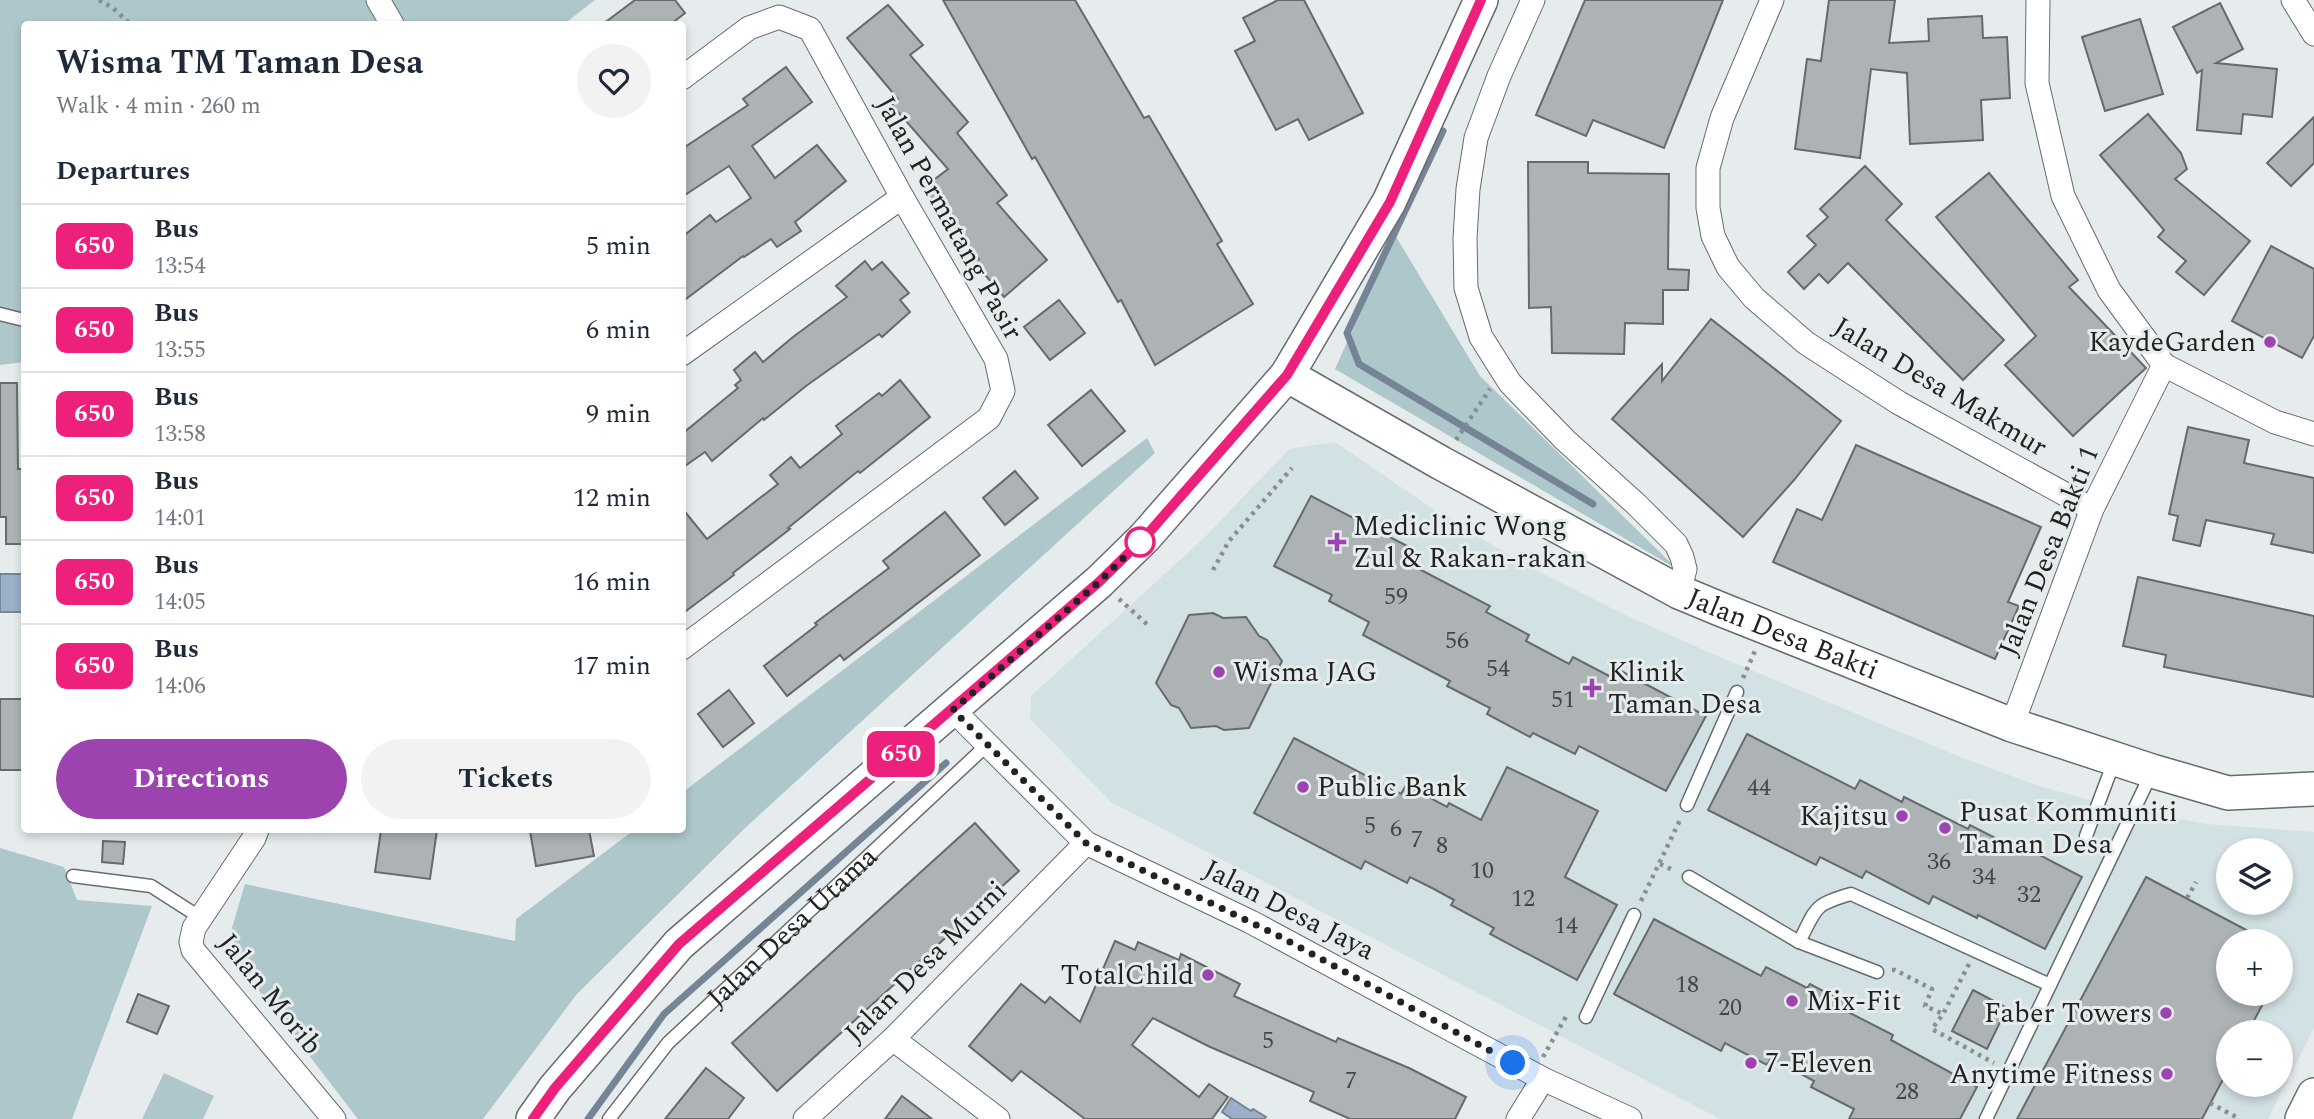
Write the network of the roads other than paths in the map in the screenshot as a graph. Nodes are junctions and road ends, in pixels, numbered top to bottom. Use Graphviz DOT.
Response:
graph roads {
  1 [pos="378,0"];
  2 [pos="1481,0"];
  3 [pos="1533,0"];
  4 [pos="1772,0"];
  5 [pos="2038,0"];
  6 [pos="2293,0"];
  7 [pos="390,21"];
  8 [pos="2314,34"];
  9 [pos="686,75"];
  10 [pos="902,197"];
  11 [pos="0,314"];
  12 [pos="21,319"];
  13 [pos="686,351"];
  14 [pos="2164,365"];
  15 [pos="1287,375"];
  16 [pos="2314,434"];
  17 [pos="2092,509"];
  18 [pos="1679,592"];
  19 [pos="686,645"];
  20 [pos="1737,692"];
  21 [pos="953,710"];
  22 [pos="2012,724"];
  23 [pos="987,745"];
  24 [pos="2115,758"];
  25 [pos="2152,771"];
  26 [pos="2314,789"];
  27 [pos="1687,805"];
  28 [pos="256,833"];
  29 [pos="2086,836"];
  30 [pos="1086,843"];
  31 [pos="73,877"];
  32 [pos="1689,877"];
  33 [pos="1634,915"];
  34 [pos="201,918"];
  35 [pos="1799,942"];
  36 [pos="1877,972"];
  37 [pos="2050,985"];
  38 [pos="1586,1017"];
  39 [pos="893,1040"];
  40 [pos="1539,1077"];
  41 [pos="2314,1095"];
  42 [pos="334,1119"];
  43 [pos="533,1119"];
  44 [pos="609,1119"];
  45 [pos="805,1119"];
  46 [pos="998,1119"];
  47 [pos="1518,1119"];
  48 [pos="1630,1119"];
  49 [pos="1986,1119"];
  50 [pos="2302,1119"];
  1 -- 7 [label="street"];
  2 -- 15 [label="street, Jalan Desa Utama"];
  3 -- 18 [label="street"];
  4 -- 17 [label="street, Jalan Desa Makmur"];
  5 -- 14 [label="street"];
  6 -- 8 [label="street"];
  9 -- 10 [label="street, Jalan Permatang Pasir"];
  10 -- 13 [label="street"];
  10 -- 19 [label="street, Jalan Permatang Pasir"];
  11 -- 12 [label="lane"];
  14 -- 16 [label="street"];
  14 -- 17 [label="street, Jalan Desa Bakti 1"];
  15 -- 18 [label="street, Jalan Desa Bakti"];
  15 -- 21 [label="street, Jalan Desa Utama"];
  17 -- 22 [label="street, Jalan Desa Bakti 1"];
  18 -- 22 [label="street, Jalan Desa Bakti"];
  20 -- 27 [label="lane"];
  21 -- 23 [label="street, Jalan Desa Jaya"];
  21 -- 43 [label="street, Jalan Desa Utama"];
  22 -- 24 [label="street, Jalan Desa Bakti"];
  23 -- 30 [label="street, Jalan Desa Jaya"];
  23 -- 44 [label="lane, Jalan Desa Utama"];
  24 -- 25 [label="street, Jalan Desa Bakti"];
  24 -- 29 [label="lane"];
  25 -- 26 [label="street, Jalan Desa Bakti"];
  25 -- 37 [label="lane"];
  28 -- 34 [label="street, Jalan Morib"];
  30 -- 39 [label="street, Jalan Desa Murni"];
  30 -- 40 [label="street, Jalan Desa Jaya"];
  31 -- 34 [label="lane"];
  32 -- 35 [label="lane"];
  33 -- 38 [label="lane"];
  34 -- 42 [label="street, Jalan Morib"];
  35 -- 36 [label="lane"];
  35 -- 37 [label="lane"];
  37 -- 49 [label="lane"];
  39 -- 45 [label="street, Jalan Desa Murni"];
  39 -- 46 [label="street"];
  40 -- 47 [label="street"];
  40 -- 48 [label="street, Jalan Desa Jaya"];
  41 -- 50 [label="street"];
}
